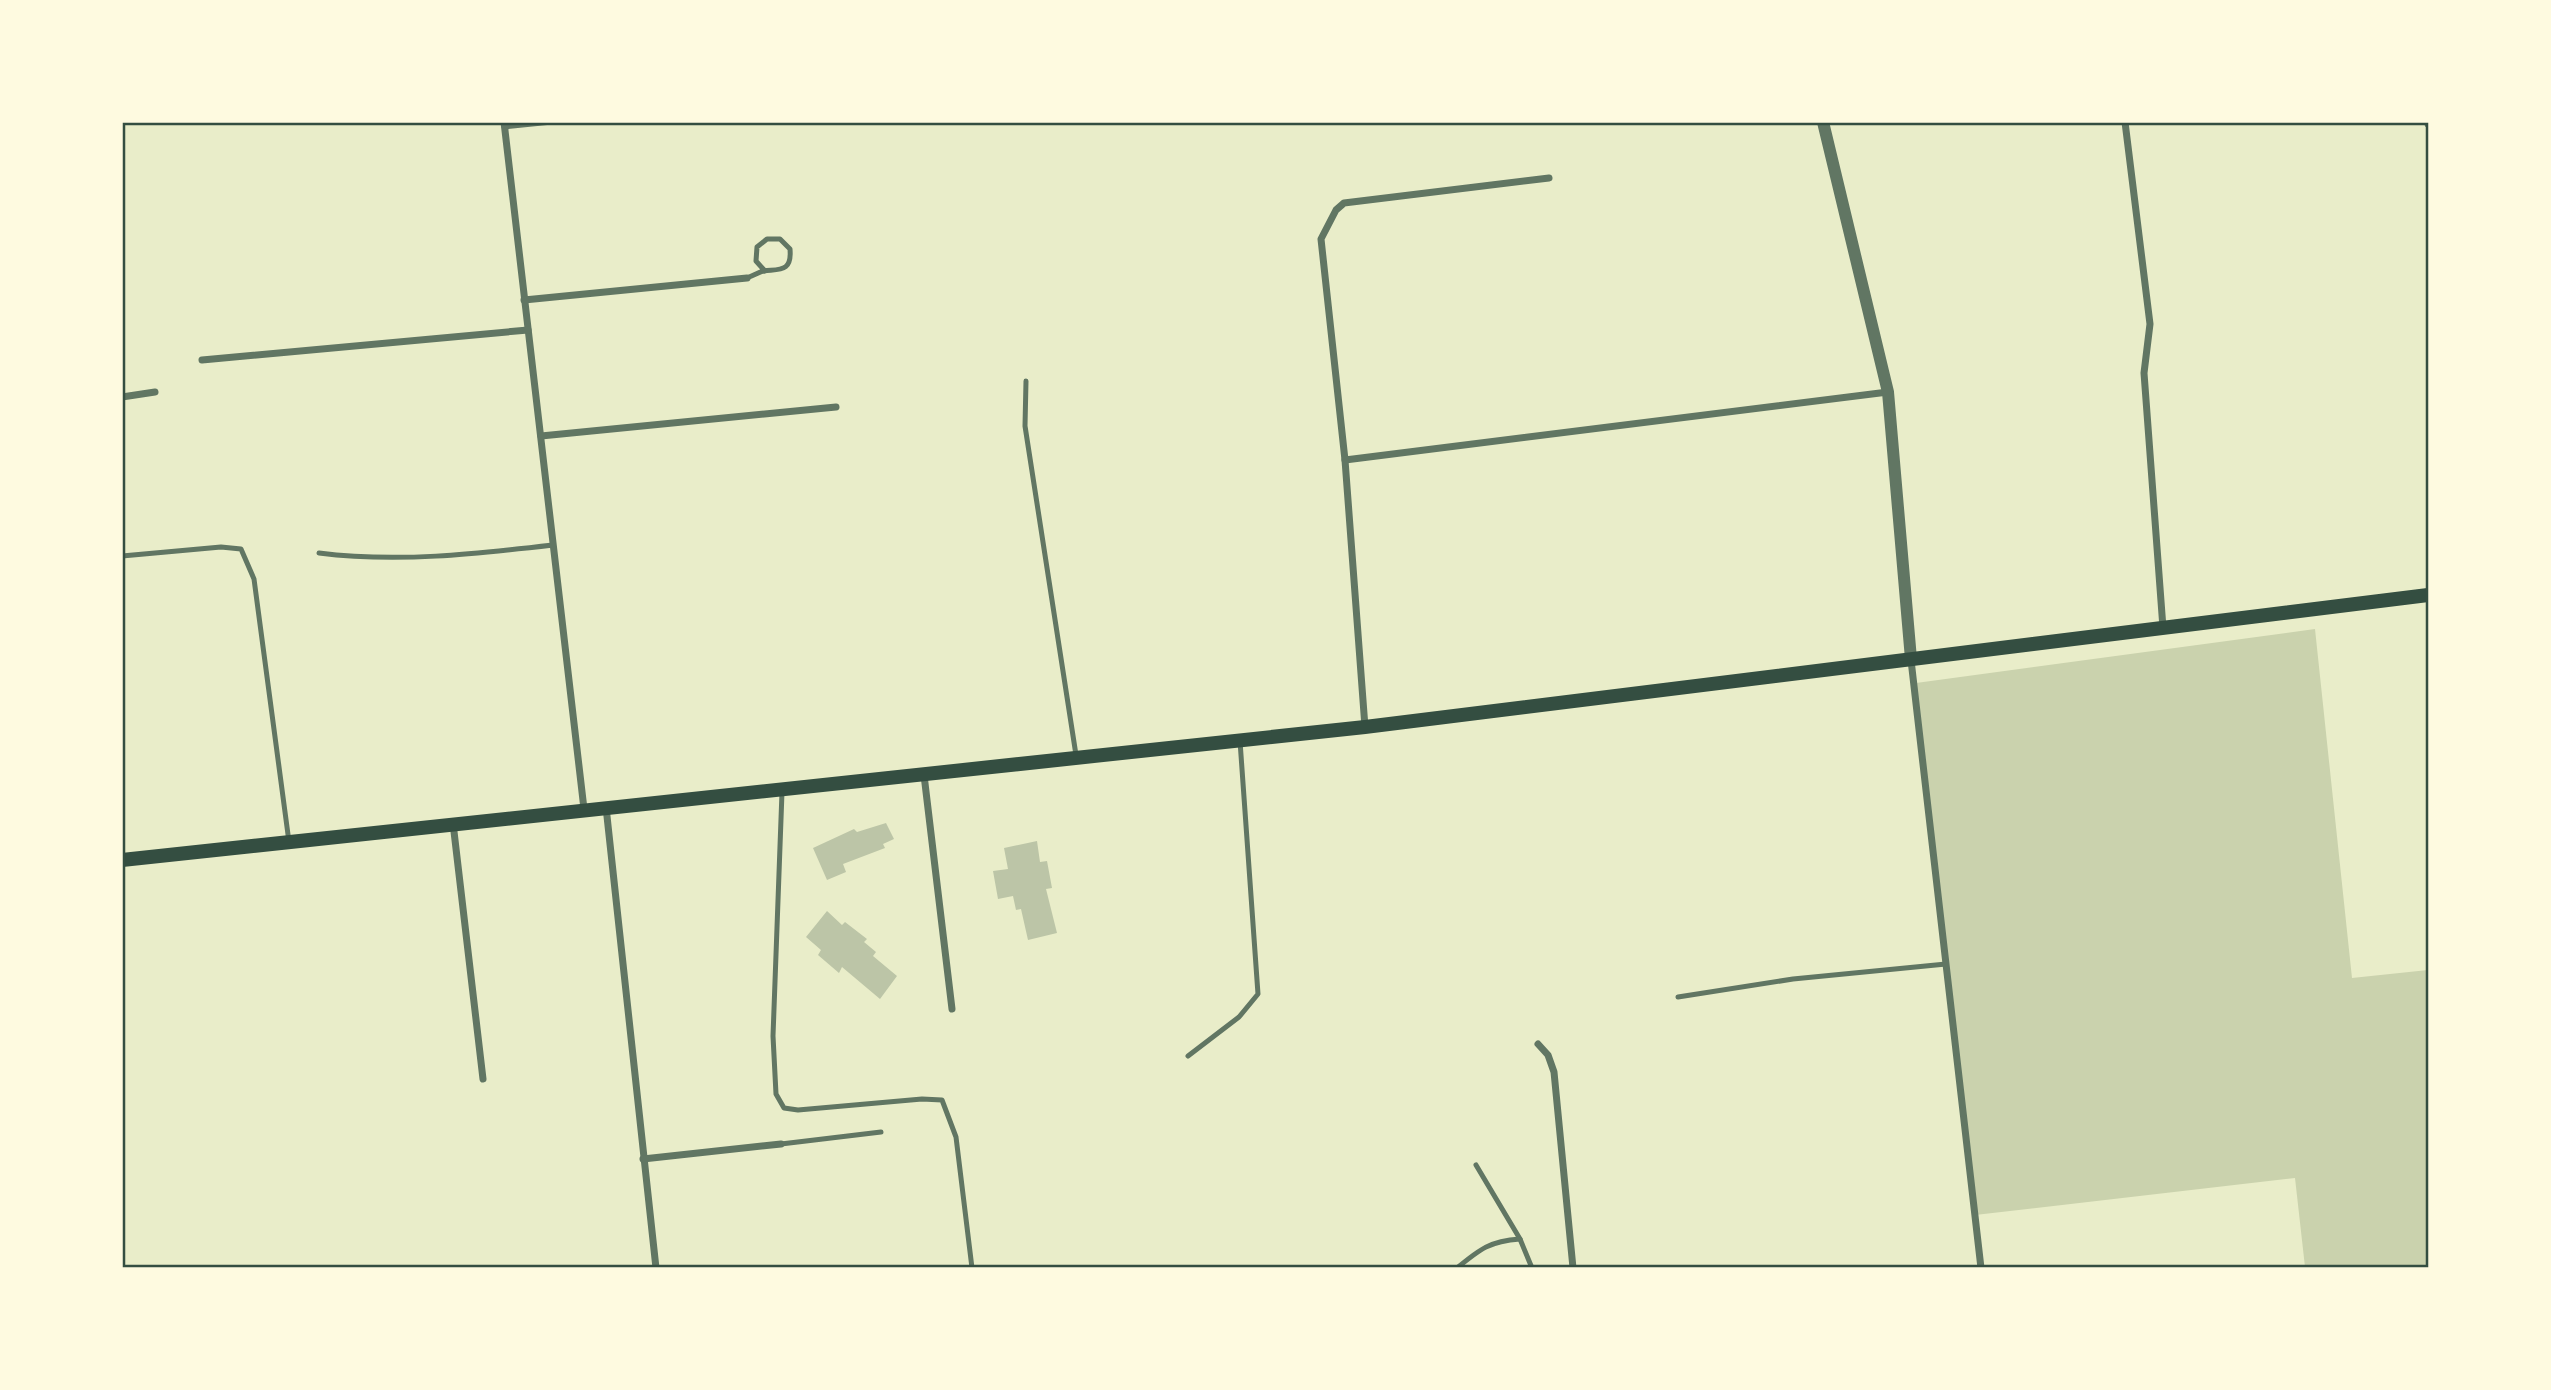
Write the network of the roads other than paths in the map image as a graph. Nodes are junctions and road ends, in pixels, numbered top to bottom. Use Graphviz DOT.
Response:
graph roads {
  1 [pos="552,122"];
  2 [pos="1823,122"];
  3 [pos="2125,122"];
  4 [pos="504,125"];
  5 [pos="1549,178"];
  6 [pos="765,271"];
  7 [pos="747,278"];
  8 [pos="524,300"];
  9 [pos="528,330"];
  10 [pos="202,360"];
  11 [pos="1026,381"];
  12 [pos="155,392"];
  13 [pos="1888,392"];
  14 [pos="122,397"];
  15 [pos="836,407"];
  16 [pos="541,436"];
  17 [pos="1345,460"];
  18 [pos="553,545"];
  19 [pos="319,553"];
  20 [pos="122,556"];
  21 [pos="2428,595"];
  22 [pos="2164,628"];
  23 [pos="1911,659"];
  24 [pos="1365,727"];
  25 [pos="1240,741"];
  26 [pos="1076,758"];
  27 [pos="924,775"];
  28 [pos="783,789"];
  29 [pos="606,807"];
  30 [pos="584,809"];
  31 [pos="453,822"];
  32 [pos="289,842"];
  33 [pos="122,860"];
  34 [pos="1946,964"];
  35 [pos="1678,997"];
  36 [pos="952,1009"];
  37 [pos="1538,1044"];
  38 [pos="1188,1056"];
  39 [pos="483,1079"];
  40 [pos="881,1132"];
  41 [pos="781,1144"];
  42 [pos="643,1159"];
  43 [pos="1476,1165"];
  44 [pos="1520,1240"];
  45 [pos="656,1268"];
  46 [pos="972,1268"];
  47 [pos="1457,1268"];
  48 [pos="1532,1268"];
  49 [pos="1573,1268"];
  50 [pos="1981,1268"];
  1 -- 4 [label="lane"];
  2 -- 13 [label="street"];
  3 -- 22 [label="street"];
  4 -- 8 [label="street"];
  5 -- 17 [label="street"];
  6 -- 6 [label="lane"];
  6 -- 7 [label="lane"];
  7 -- 8 [label="street"];
  8 -- 9 [label="street"];
  9 -- 10 [label="street"];
  9 -- 16 [label="street"];
  11 -- 26 [label="lane"];
  12 -- 14 [label="street"];
  13 -- 17 [label="street"];
  13 -- 23 [label="street"];
  15 -- 16 [label="street"];
  16 -- 18 [label="street"];
  17 -- 24 [label="street"];
  18 -- 19 [label="lane"];
  18 -- 30 [label="street"];
  20 -- 32 [label="lane"];
  21 -- 22 [label="main road"];
  22 -- 23 [label="main road"];
  23 -- 24 [label="main road"];
  23 -- 34 [label="street"];
  24 -- 25 [label="main road"];
  25 -- 26 [label="main road"];
  25 -- 38 [label="lane"];
  26 -- 27 [label="main road"];
  27 -- 28 [label="main road"];
  27 -- 36 [label="street"];
  28 -- 29 [label="main road"];
  28 -- 46 [label="lane"];
  29 -- 30 [label="main road"];
  29 -- 42 [label="street"];
  30 -- 31 [label="main road"];
  31 -- 32 [label="main road"];
  31 -- 39 [label="street"];
  32 -- 33 [label="main road"];
  34 -- 35 [label="lane"];
  34 -- 50 [label="street"];
  37 -- 49 [label="street"];
  40 -- 41 [label="lane"];
  41 -- 42 [label="street"];
  42 -- 45 [label="street"];
  43 -- 44 [label="lane"];
  44 -- 47 [label="lane"];
  44 -- 48 [label="lane"];
}
